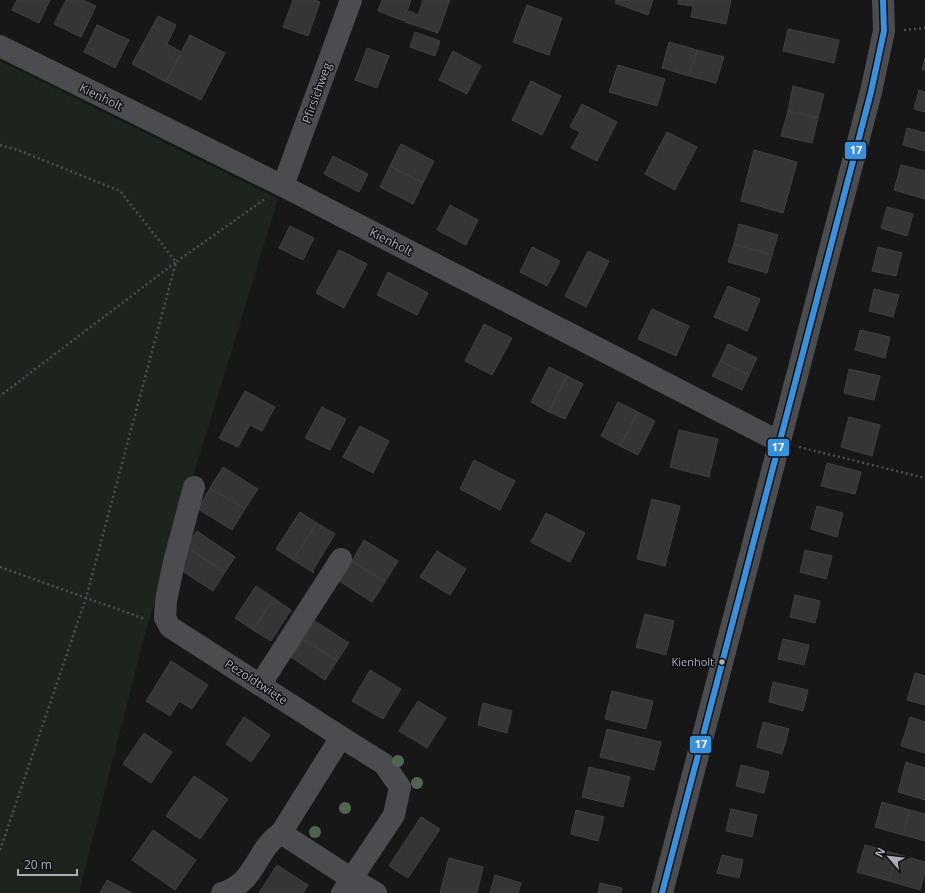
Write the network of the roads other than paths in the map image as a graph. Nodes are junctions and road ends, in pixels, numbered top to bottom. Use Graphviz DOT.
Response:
graph roads {
  1 [pos="351,0"];
  2 [pos="883,0"];
  3 [pos="0,46"];
  4 [pos="283,186"];
  5 [pos="780,442"];
  6 [pos="194,487"];
  7 [pos="341,559"];
  8 [pos="260,685"];
  9 [pos="341,737"];
  10 [pos="281,833"];
  11 [pos="347,886"];
  12 [pos="222,893"];
  13 [pos="376,893"];
  14 [pos="662,893"];
  1 -- 4 [label="street, Pfirsichweg"];
  2 -- 5 [label="street"];
  3 -- 4 [label="street, Kienholt"];
  4 -- 5 [label="street, Kienholt"];
  5 -- 14 [label="street"];
  6 -- 8 [label="street, Pezoldtwiete"];
  7 -- 8 [label="street"];
  8 -- 9 [label="street, Pezoldtwiete"];
  9 -- 10 [label="street"];
  9 -- 11 [label="street, Pezoldtwiete"];
  10 -- 11 [label="street"];
  10 -- 12 [label="street"];
  11 -- 13 [label="street"];
}
